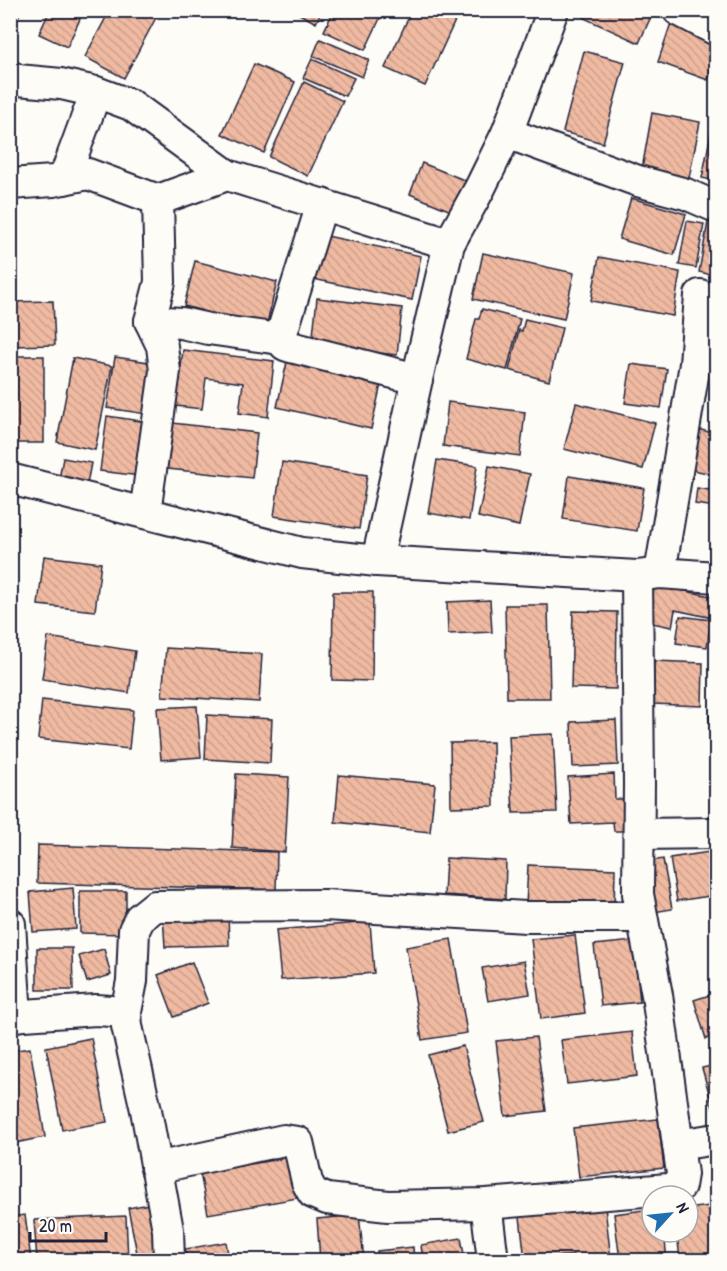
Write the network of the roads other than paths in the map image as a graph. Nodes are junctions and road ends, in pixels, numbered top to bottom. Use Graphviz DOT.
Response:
graph roads {
  1 [pos="678,10"];
  2 [pos="544,13"];
  3 [pos="717,30"];
  4 [pos="10,76"];
  5 [pos="96,92"];
  6 [pos="507,133"];
  7 [pos="227,175"];
  8 [pos="64,179"];
  9 [pos="10,184"];
  10 [pos="158,200"];
  11 [pos="321,204"];
  12 [pos="717,207"];
  13 [pos="449,244"];
  14 [pos="700,295"];
  15 [pos="150,321"];
  16 [pos="280,339"];
  17 [pos="706,365"];
  18 [pos="417,379"];
  19 [pos="10,479"];
  20 [pos="145,513"];
  21 [pos="377,561"];
  22 [pos="648,574"];
  23 [pos="717,577"];
  24 [pos="717,833"];
  25 [pos="639,834"];
  26 [pos="642,917"];
  27 [pos="10,924"];
  28 [pos="126,1012"];
  29 [pos="13,1016"];
  30 [pos="717,1139"];
  31 [pos="678,1145"];
  32 [pos="156,1168"];
  33 [pos="486,1204"];
  34 [pos="169,1260"];
  35 [pos="493,1260"];
  1 -- 3 [label="street"];
  2 -- 6 [label="street"];
  4 -- 5 [label="street"];
  5 -- 7 [label="street"];
  5 -- 8 [label="street"];
  6 -- 12 [label="street"];
  6 -- 13 [label="street"];
  7 -- 10 [label="street"];
  7 -- 11 [label="street"];
  8 -- 9 [label="street"];
  8 -- 10 [label="street"];
  10 -- 15 [label="street"];
  11 -- 13 [label="street"];
  11 -- 16 [label="street"];
  13 -- 18 [label="street"];
  14 -- 17 [label="street"];
  15 -- 16 [label="street"];
  15 -- 20 [label="street"];
  16 -- 18 [label="street"];
  17 -- 22 [label="street"];
  18 -- 21 [label="street"];
  19 -- 20 [label="street"];
  20 -- 21 [label="street"];
  21 -- 22 [label="street"];
  22 -- 23 [label="street"];
  22 -- 25 [label="street"];
  24 -- 25 [label="street"];
  25 -- 26 [label="street"];
  26 -- 28 [label="street"];
  26 -- 31 [label="street"];
  27 -- 29 [label="street"];
  28 -- 29 [label="street"];
  28 -- 32 [label="street"];
  30 -- 31 [label="street"];
  31 -- 33 [label="street"];
  32 -- 33 [label="street"];
  32 -- 34 [label="street"];
  33 -- 35 [label="street"];
}
